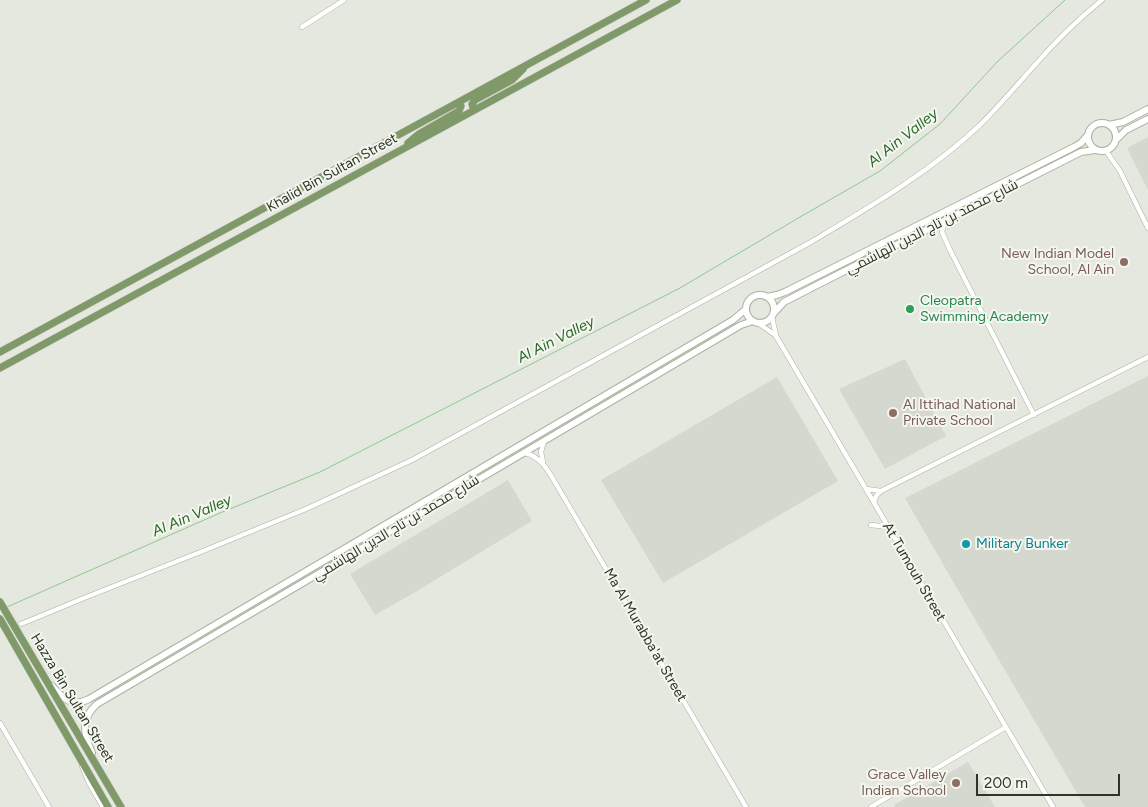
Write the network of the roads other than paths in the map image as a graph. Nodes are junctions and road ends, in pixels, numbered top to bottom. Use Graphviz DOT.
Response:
graph roads {
  1 [pos="344,0"];
  2 [pos="646,0"];
  3 [pos="677,0"];
  4 [pos="1102,0"];
  5 [pos="639,3"];
  6 [pos="302,27"];
  7 [pos="528,63"];
  8 [pos="459,102"];
  9 [pos="1148,109"];
  10 [pos="474,110"];
  11 [pos="1148,119"];
  12 [pos="1109,125"];
  13 [pos="1088,135"];
  14 [pos="1117,138"];
  15 [pos="405,148"];
  16 [pos="1095,150"];
  17 [pos="1106,152"];
  18 [pos="945,220"];
  19 [pos="930,228"];
  20 [pos="1148,228"];
  21 [pos="942,232"];
  22 [pos="767,297"];
  23 [pos="746,309"];
  24 [pos="773,315"];
  25 [pos="755,322"];
  26 [pos="776,336"];
  27 [pos="0,352"];
  28 [pos="1148,357"];
  29 [pos="0,368"];
  30 [pos="1034,415"];
  31 [pos="544,441"];
  32 [pos="525,452"];
  33 [pos="543,464"];
  34 [pos="866,489"];
  35 [pos="881,491"];
  36 [pos="874,503"];
  37 [pos="886,524"];
  38 [pos="871,525"];
  39 [pos="0,602"];
  40 [pos="0,619"];
  41 [pos="21,624"];
  42 [pos="203,632"];
  43 [pos="182,655"];
  44 [pos="30,663"];
  45 [pos="42,673"];
  46 [pos="0,723"];
  47 [pos="1006,728"];
  48 [pos="81,760"];
  49 [pos="96,764"];
  50 [pos="881,801"];
  51 [pos="49,807"];
  52 [pos="103,807"];
  53 [pos="108,807"];
  54 [pos="121,807"];
  55 [pos="746,807"];
  56 [pos="871,807"];
  57 [pos="884,807"];
  58 [pos="1053,807"];
  1 -- 6 [label="street"];
  2 -- 5 [label="main road, Khalid Bin Sultan Street"];
  3 -- 10 [label="main road, Khalid Bin Sultan Street"];
  4 -- 41 [label="street"];
  5 -- 7 [label="main road, Khalid Bin Sultan Street"];
  7 -- 8 [label="main road, Khalid Bin Sultan Street"];
  7 -- 10 [label="main road"];
  8 -- 15 [label="main road"];
  8 -- 27 [label="main road, Khalid Bin Sultan Street"];
  9 -- 12 [label="street"];
  10 -- 15 [label="main road, Khalid Bin Sultan Street"];
  11 -- 14 [label="street"];
  12 -- 13 [label="street"];
  12 -- 14 [label="street"];
  13 -- 16 [label="street"];
  13 -- 22 [label="street, شارع محمد بن تاج الدين الهاشمي"];
  14 -- 17 [label="street"];
  15 -- 29 [label="main road, Khalid Bin Sultan Street"];
  16 -- 17 [label="street"];
  16 -- 18 [label="street, شارع محمد بن تاج الدين الهاشمي"];
  17 -- 20 [label="street"];
  18 -- 19 [label="street, شارع محمد بن تاج الدين الهاشمي"];
  18 -- 21 [label="street"];
  19 -- 21 [label="street"];
  19 -- 24 [label="street, شارع محمد بن تاج الدين الهاشمي"];
  21 -- 30 [label="street"];
  22 -- 23 [label="street"];
  22 -- 24 [label="street"];
  23 -- 25 [label="street"];
  23 -- 42 [label="street, شارع محمد بن تاج الدين الهاشمي"];
  24 -- 25 [label="street"];
  24 -- 26 [label="street, At Tumouh Street"];
  25 -- 26 [label="street, At Tumouh Street"];
  25 -- 31 [label="street, شارع محمد بن تاج الدين الهاشمي"];
  26 -- 34 [label="street, At Tumouh Street"];
  28 -- 30 [label="street"];
  30 -- 35 [label="street"];
  31 -- 32 [label="street, شارع محمد بن تاج الدين الهاشمي"];
  31 -- 33 [label="street"];
  32 -- 33 [label="street, Ma Al Murabba'at Street"];
  32 -- 43 [label="street, شارع محمد بن تاج الدين الهاشمي"];
  33 -- 55 [label="street, Ma Al Murabba'at Street"];
  34 -- 35 [label="street"];
  34 -- 36 [label="street, At Tumouh Street"];
  35 -- 36 [label="street"];
  36 -- 37 [label="street, At Tumouh Street"];
  37 -- 38 [label="street"];
  37 -- 47 [label="street, At Tumouh Street"];
  39 -- 44 [label="main road, Hazza Bin Sultan Street"];
  40 -- 44 [label="main road, Hazza Bin Sultan Street"];
  42 -- 43 [label="street"];
  42 -- 45 [label="street, شارع محمد بن تاج الدين الهاشمي"];
  43 -- 49 [label="street, شارع محمد بن تاج الدين الهاشمي"];
  44 -- 45 [label="main road, Hazza Bin Sultan Street"];
  44 -- 48 [label="main road, Hazza Bin Sultan Street"];
  45 -- 49 [label="main road, Hazza Bin Sultan Street"];
  46 -- 51 [label="street"];
  47 -- 50 [label="street"];
  47 -- 58 [label="street, At Tumouh Street"];
  48 -- 52 [label="street"];
  48 -- 53 [label="main road, Hazza Bin Sultan Street"];
  49 -- 54 [label="main road, Hazza Bin Sultan Street"];
  50 -- 56 [label="street"];
  50 -- 57 [label="street"];
}
